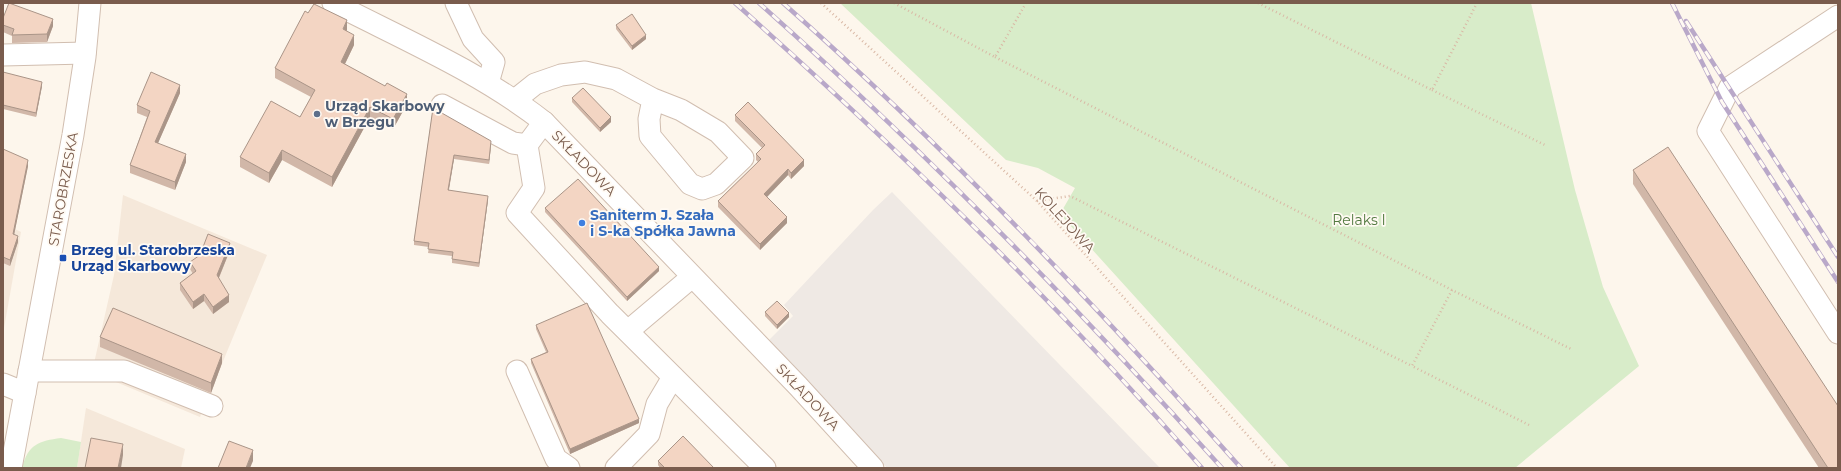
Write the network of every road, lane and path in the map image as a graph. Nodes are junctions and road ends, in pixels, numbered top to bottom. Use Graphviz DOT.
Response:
graph roads {
  1 [pos="90,3"];
  2 [pos="333,3"];
  3 [pos="456,3"];
  4 [pos="821,3"];
  5 [pos="894,3"];
  6 [pos="1026,3"];
  7 [pos="1258,3"];
  8 [pos="1477,3"];
  9 [pos="1838,16"];
  10 [pos="85,53"];
  11 [pos="3,55"];
  12 [pos="995,57"];
  13 [pos="488,84"];
  14 [pos="1432,90"];
  15 [pos="653,99"];
  16 [pos="515,100"];
  17 [pos="442,105"];
  18 [pos="544,122"];
  19 [pos="527,145"];
  20 [pos="1545,145"];
  21 [pos="1037,201"];
  22 [pos="692,277"];
  23 [pos="1452,290"];
  24 [pos="628,331"];
  25 [pos="1838,333"];
  26 [pos="1571,349"];
  27 [pos="1412,366"];
  28 [pos="30,371"];
  29 [pos="517,371"];
  30 [pos="673,377"];
  31 [pos="3,384"];
  32 [pos="25,393"];
  33 [pos="212,406"];
  34 [pos="1529,425"];
  35 [pos="12,468"];
  36 [pos="569,468"];
  37 [pos="616,468"];
  38 [pos="765,468"];
  39 [pos="873,468"];
  40 [pos="1277,468"];
  1 -- 10 [label="street, STAROBRZESKA"];
  2 -- 13 [label="street, SKŁADOWA"];
  3 -- 13 [label="street"];
  4 -- 21 [label="path, KOLEJOWA"];
  5 -- 12 [label="path"];
  6 -- 12 [label="path"];
  7 -- 14 [label="path"];
  8 -- 14 [label="path"];
  9 -- 25 [label="street"];
  10 -- 11 [label="street"];
  10 -- 28 [label="street, STAROBRZESKA"];
  12 -- 23 [label="path"];
  13 -- 16 [label="street, SKŁADOWA"];
  14 -- 20 [label="path"];
  15 -- 15 [label="street"];
  15 -- 16 [label="street"];
  16 -- 18 [label="street, SKŁADOWA"];
  17 -- 19 [label="street"];
  18 -- 19 [label="street"];
  18 -- 22 [label="street, SKŁADOWA"];
  19 -- 24 [label="street"];
  21 -- 27 [label="path"];
  21 -- 40 [label="path, KOLEJOWA"];
  22 -- 24 [label="street"];
  22 -- 39 [label="street, SKŁADOWA"];
  23 -- 26 [label="path"];
  23 -- 27 [label="path"];
  24 -- 30 [label="street"];
  27 -- 34 [label="path"];
  28 -- 32 [label="street, STAROBRZESKA"];
  28 -- 33 [label="street"];
  29 -- 36 [label="street"];
  30 -- 37 [label="street"];
  30 -- 38 [label="street"];
  31 -- 32 [label="street"];
  32 -- 35 [label="street, STAROBRZESKA"];
}
